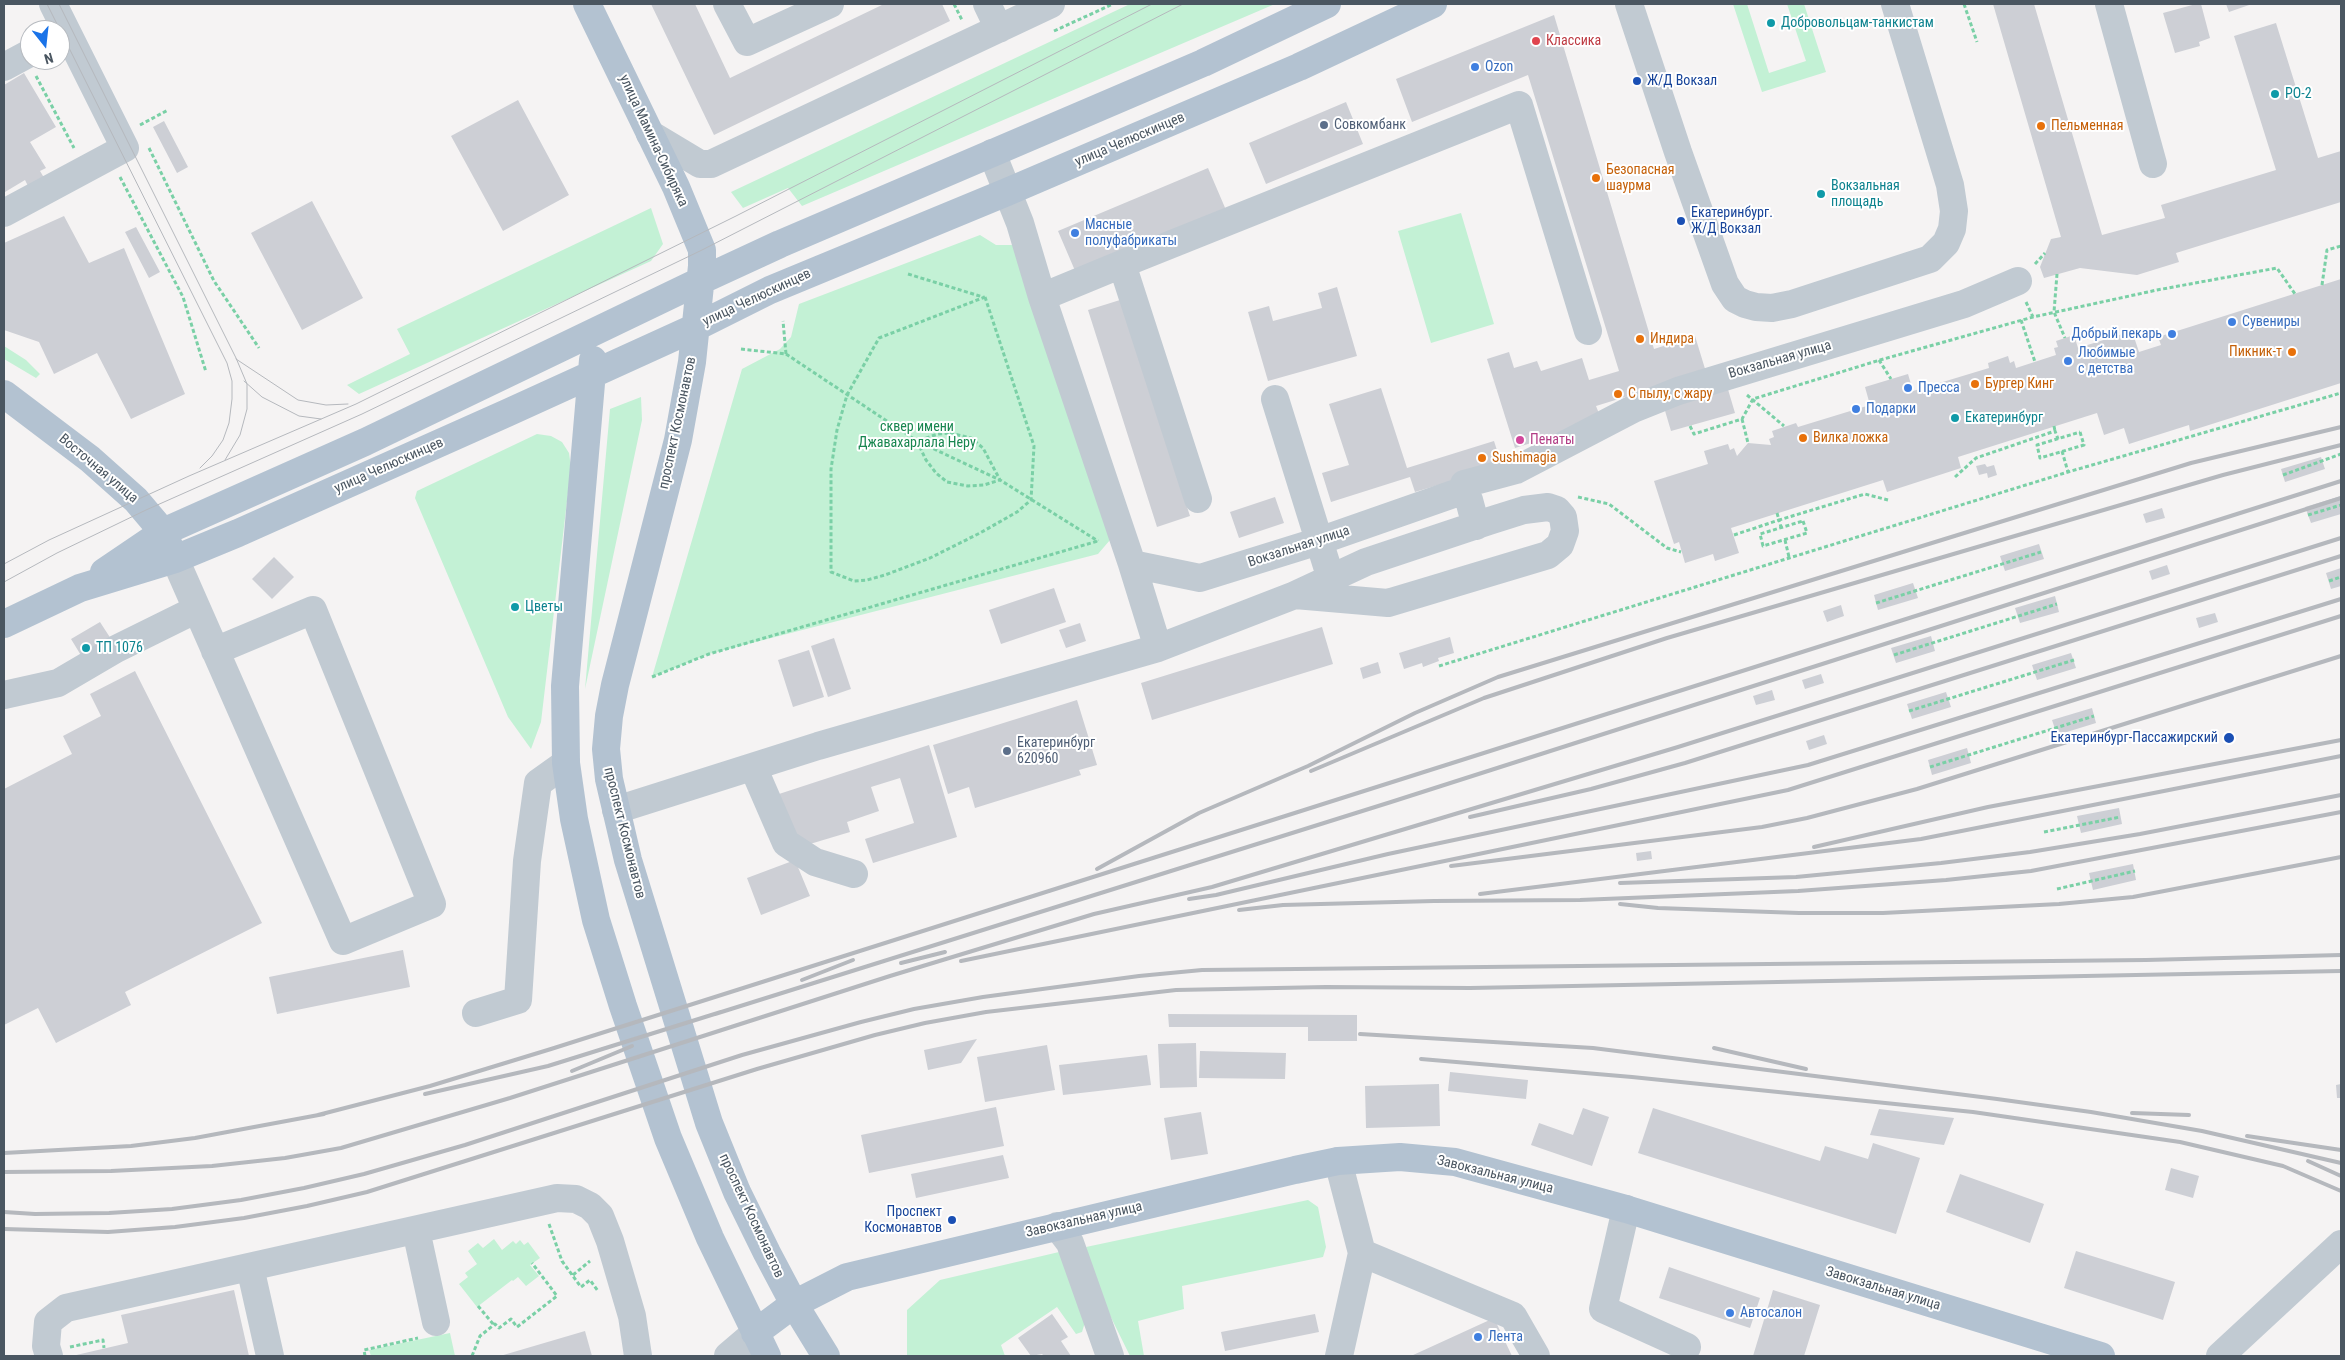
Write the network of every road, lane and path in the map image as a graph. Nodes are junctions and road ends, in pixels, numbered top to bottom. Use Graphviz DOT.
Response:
graph roads {
  1 [pos="53,4"];
  2 [pos="588,4"];
  3 [pos="727,4"];
  4 [pos="830,4"];
  5 [pos="987,4"];
  6 [pos="1052,4"];
  7 [pos="1327,4"];
  8 [pos="1433,4"];
  9 [pos="1629,4"];
  10 [pos="1895,4"];
  11 [pos="1964,4"];
  12 [pos="2109,4"];
  13 [pos="58,20"];
  14 [pos="999,29"];
  15 [pos="1977,42"];
  16 [pos="70,44"];
  17 [pos="20,64"];
  18 [pos="4,66"];
  19 [pos="36,70"];
  20 [pos="168,110"];
  21 [pos="650,134"];
  22 [pos="138,138"];
  23 [pos="992,153"];
  24 [pos="2153,164"];
  25 [pos="86,169"];
  26 [pos="120,176"];
  27 [pos="1007,192"];
  28 [pos="4,213"];
  29 [pos="2341,246"];
  30 [pos="1122,264"];
  31 [pos="908,274"];
  32 [pos="2057,274"];
  33 [pos="700,281"];
  34 [pos="2018,281"];
  35 [pos="2322,285"];
  36 [pos="2295,294"];
  37 [pos="1042,297"];
  38 [pos="985,298"];
  39 [pos="2054,312"];
  40 [pos="2021,320"];
  41 [pos="783,321"];
  42 [pos="696,327"];
  43 [pos="596,331"];
  44 [pos="1588,331"];
  45 [pos="2065,338"];
  46 [pos="259,348"];
  47 [pos="742,349"];
  48 [pos="786,354"];
  49 [pos="1880,360"];
  50 [pos="2035,362"];
  51 [pos="206,372"];
  52 [pos="591,375"];
  53 [pos="1891,379"];
  54 [pos="2341,392"];
  55 [pos="4,394"];
  56 [pos="847,395"];
  57 [pos="1274,399"];
  58 [pos="1753,399"];
  59 [pos="1742,418"];
  60 [pos="1690,426"];
  61 [pos="1784,426"];
  62 [pos="2054,426"];
  63 [pos="2055,431"];
  64 [pos="2058,438"];
  65 [pos="917,442"];
  66 [pos="1748,443"];
  67 [pos="2062,451"];
  68 [pos="2341,454"];
  69 [pos="2068,472"];
  70 [pos="2283,475"];
  71 [pos="1955,477"];
  72 [pos="1000,480"];
  73 [pos="1463,488"];
  74 [pos="1575,496"];
  75 [pos="1198,499"];
  76 [pos="1031,500"];
  77 [pos="1888,500"];
  78 [pos="2341,505"];
  79 [pos="1777,513"];
  80 [pos="2308,515"];
  81 [pos="1779,520"];
  82 [pos="1476,526"];
  83 [pos="1781,527"];
  84 [pos="163,532"];
  85 [pos="1734,535"];
  86 [pos="1785,540"];
  87 [pos="1319,541"];
  88 [pos="1681,552"];
  89 [pos="2041,552"];
  90 [pos="1789,557"];
  91 [pos="175,559"];
  92 [pos="1132,564"];
  93 [pos="2341,577"];
  94 [pos="1331,579"];
  95 [pos="2329,581"];
  96 [pos="80,588"];
  97 [pos="1295,595"];
  98 [pos="1876,603"];
  99 [pos="2057,604"];
  100 [pos="197,609"];
  101 [pos="4,624"];
  102 [pos="1158,648"];
  103 [pos="215,651"];
  104 [pos="1894,655"];
  105 [pos="2074,660"];
  106 [pos="1439,666"];
  107 [pos="652,676"];
  108 [pos="4,695"];
  109 [pos="1909,711"];
  110 [pos="2094,716"];
  111 [pos="566,763"];
  112 [pos="753,767"];
  113 [pos="1930,767"];
  114 [pos="616,810"];
  115 [pos="2120,817"];
  116 [pos="2044,832"];
  117 [pos="2134,871"];
  118 [pos="854,874"];
  119 [pos="2057,890"];
  120 [pos="476,1013"];
  121 [pos="1338,1161"];
  122 [pos="1626,1210"];
  123 [pos="548,1223"];
  124 [pos="1057,1226"];
  125 [pos="416,1230"];
  126 [pos="2341,1244"];
  127 [pos="1362,1253"];
  128 [pos="592,1259"];
  129 [pos="532,1264"];
  130 [pos="250,1267"];
  131 [pos="573,1275"];
  132 [pos="601,1294"];
  133 [pos="794,1304"];
  134 [pos="478,1306"];
  135 [pos="436,1322"];
  136 [pos="494,1325"];
  137 [pos="761,1344"];
  138 [pos="1687,1347"];
  139 [pos="104,1348"];
  140 [pos="57,1352"];
  141 [pos="270,1356"];
  142 [pos="472,1356"];
  143 [pos="638,1356"];
  144 [pos="728,1356"];
  145 [pos="826,1356"];
  146 [pos="1110,1356"];
  147 [pos="1339,1356"];
  148 [pos="1536,1356"];
  149 [pos="2101,1356"];
  150 [pos="2220,1356"];
  1 -- 13 [label="street"];
  2 -- 21 [label="main road, улица Мамина-Сибиряка"];
  3 -- 4 [label="street"];
  5 -- 14 [label="street"];
  6 -- 14 [label="street"];
  7 -- 23 [label="main road, улица Челюскинцев"];
  8 -- 27 [label="main road, улица Челюскинцев"];
  9 -- 10 [label="street"];
  11 -- 15 [label="path"];
  12 -- 24 [label="street"];
  14 -- 21 [label="street"];
  16 -- 22 [label="street"];
  17 -- 18 [label="street"];
  19 -- 25 [label="path"];
  20 -- 22 [label="path"];
  21 -- 33 [label="main road, улица Мамина-Сибиряка"];
  22 -- 25 [label="street"];
  22 -- 46 [label="path"];
  23 -- 27 [label="street"];
  23 -- 33 [label="main road, улица Челюскинцев"];
  25 -- 28 [label="street"];
  26 -- 51 [label="path"];
  27 -- 37 [label="street"];
  27 -- 42 [label="main road, улица Челюскинцев"];
  29 -- 35 [label="path"];
  30 -- 37 [label="street"];
  30 -- 44 [label="street"];
  30 -- 75 [label="street"];
  31 -- 38 [label="path"];
  32 -- 39 [label="path"];
  33 -- 42 [label="main road, проспект Космонавтов"];
  33 -- 43 [label="main road, улица Челюскинцев"];
  34 -- 73 [label="street, Вокзальная улица"];
  36 -- 39 [label="path"];
  37 -- 92 [label="street"];
  38 -- 56 [label="path"];
  38 -- 76 [label="path"];
  39 -- 40 [label="path"];
  39 -- 45 [label="path"];
  40 -- 49 [label="path"];
  40 -- 50 [label="path"];
  41 -- 48 [label="path"];
  42 -- 52 [label="main road, улица Челюскинцев"];
  42 -- 114 [label="main road, проспект Космонавтов"];
  43 -- 52 [label="main road"];
  43 -- 84 [label="main road, улица Челюскинцев"];
  47 -- 48 [label="path"];
  48 -- 56 [label="path"];
  49 -- 53 [label="path"];
  49 -- 58 [label="path"];
  52 -- 91 [label="main road, улица Челюскинцев"];
  52 -- 111 [label="main road"];
  54 -- 69 [label="path"];
  55 -- 84 [label="main road, Восточная улица"];
  56 -- 65 [label="path"];
  56 -- 76 [label="path"];
  57 -- 87 [label="street"];
  58 -- 59 [label="path"];
  58 -- 61 [label="path"];
  59 -- 60 [label="path"];
  59 -- 66 [label="path"];
  62 -- 63 [label="path"];
  63 -- 64 [label="path"];
  63 -- 71 [label="path"];
  64 -- 67 [label="path"];
  64 -- 67 [label="path"];
  65 -- 72 [label="path"];
  65 -- 72 [label="path"];
  65 -- 72 [label="path"];
  67 -- 69 [label="path"];
  68 -- 70 [label="path"];
  69 -- 90 [label="path"];
  72 -- 76 [label="path"];
  73 -- 82 [label="street"];
  73 -- 87 [label="street, Вокзальная улица"];
  74 -- 88 [label="path"];
  76 -- 107 [label="path"];
  77 -- 81 [label="path"];
  78 -- 80 [label="path"];
  79 -- 81 [label="path"];
  81 -- 83 [label="path"];
  81 -- 85 [label="path"];
  82 -- 94 [label="street"];
  82 -- 97 [label="street"];
  83 -- 86 [label="path"];
  83 -- 86 [label="path"];
  84 -- 91 [label="main road, Восточная улица"];
  84 -- 96 [label="main road, улица Челюскинцев"];
  86 -- 90 [label="path"];
  87 -- 92 [label="street, Вокзальная улица"];
  87 -- 94 [label="street"];
  89 -- 98 [label="path"];
  90 -- 106 [label="path"];
  91 -- 96 [label="main road, улица Челюскинцев"];
  91 -- 100 [label="street"];
  92 -- 102 [label="street"];
  93 -- 95 [label="path"];
  94 -- 97 [label="street"];
  96 -- 101 [label="main road, улица Челюскинцев"];
  97 -- 102 [label="street"];
  99 -- 104 [label="path"];
  100 -- 103 [label="street"];
  100 -- 108 [label="street"];
  102 -- 112 [label="street"];
  103 -- 103 [label="street"];
  105 -- 109 [label="path"];
  110 -- 113 [label="path"];
  111 -- 120 [label="street"];
  111 -- 137 [label="main road"];
  112 -- 114 [label="street"];
  112 -- 118 [label="street"];
  114 -- 133 [label="main road, проспект Космонавтов"];
  115 -- 116 [label="path"];
  117 -- 119 [label="path"];
  121 -- 122 [label="main road, Завокзальная улица"];
  121 -- 124 [label="main road, Завокзальная улица"];
  121 -- 127 [label="street"];
  122 -- 138 [label="street"];
  122 -- 149 [label="main road, Завокзальная улица"];
  123 -- 131 [label="path"];
  124 -- 133 [label="main road, Завокзальная улица"];
  124 -- 146 [label="street"];
  125 -- 130 [label="street"];
  125 -- 135 [label="street"];
  125 -- 143 [label="street"];
  126 -- 150 [label="street"];
  127 -- 147 [label="street"];
  127 -- 148 [label="street"];
  128 -- 131 [label="path"];
  129 -- 136 [label="path"];
  130 -- 140 [label="street"];
  130 -- 141 [label="street"];
  131 -- 132 [label="path"];
  133 -- 137 [label="main road, Завокзальная улица"];
  133 -- 145 [label="main road, проспект Космонавтов"];
  134 -- 136 [label="path"];
  136 -- 142 [label="path"];
  137 -- 144 [label="street"];
  139 -- 140 [label="path"];
}
